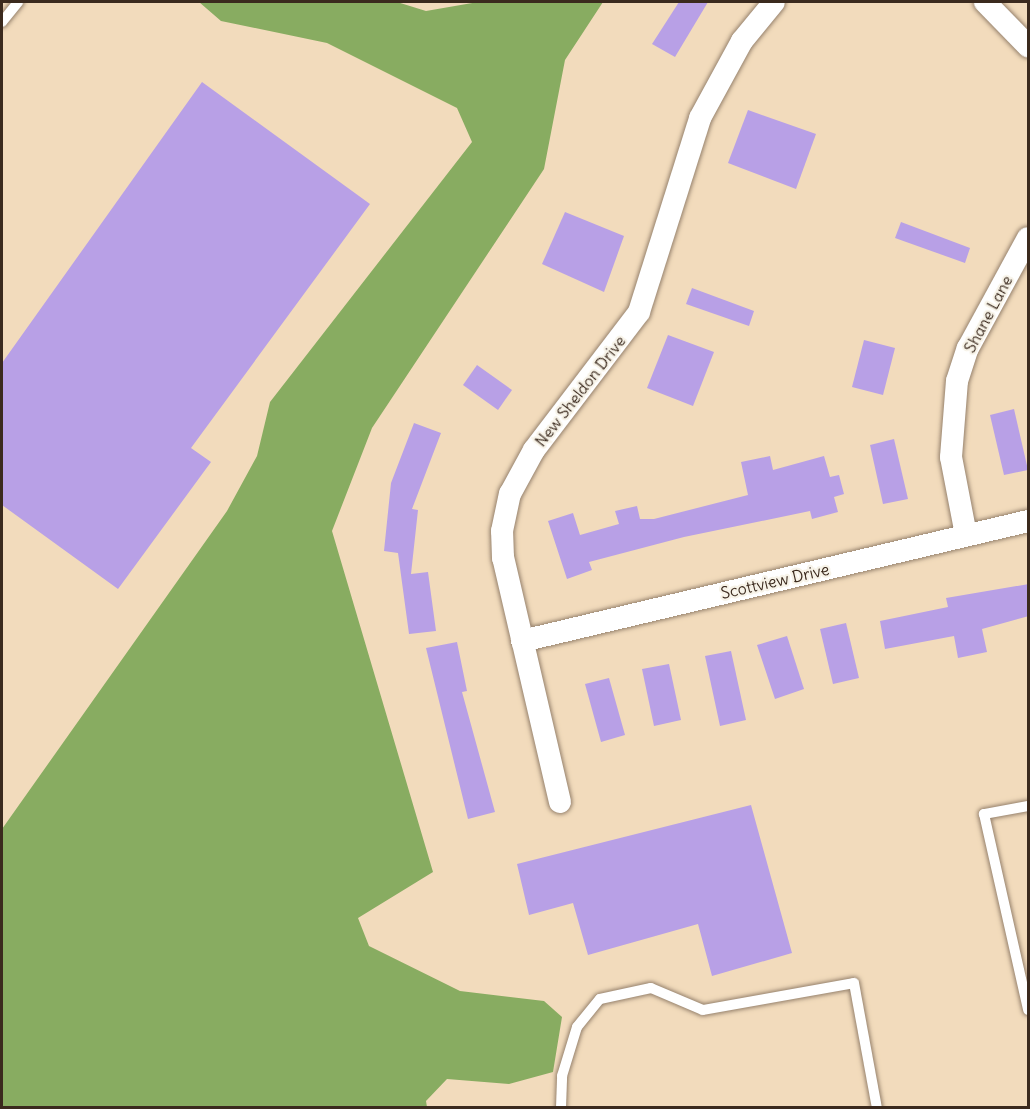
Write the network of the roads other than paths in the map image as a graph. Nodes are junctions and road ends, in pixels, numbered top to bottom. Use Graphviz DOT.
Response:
graph roads {
  1 [pos="18,2"];
  2 [pos="774,2"];
  3 [pos="985,2"];
  4 [pos="2,22"];
  5 [pos="1029,46"];
  6 [pos="1029,238"];
  7 [pos="1029,521"];
  8 [pos="966,536"];
  9 [pos="522,641"];
  10 [pos="560,802"];
  11 [pos="1029,806"];
  12 [pos="1029,1010"];
  13 [pos="561,1107"];
  14 [pos="877,1107"];
  1 -- 4 [label="lane"];
  2 -- 9 [label="street, New Sheldon Drive"];
  3 -- 5 [label="street"];
  6 -- 8 [label="street, Shane Lane"];
  7 -- 8 [label="street, Scottview Drive"];
  8 -- 9 [label="street, Scottview Drive"];
  9 -- 10 [label="street, New Sheldon Drive"];
  11 -- 12 [label="lane"];
  13 -- 14 [label="lane"];
}
